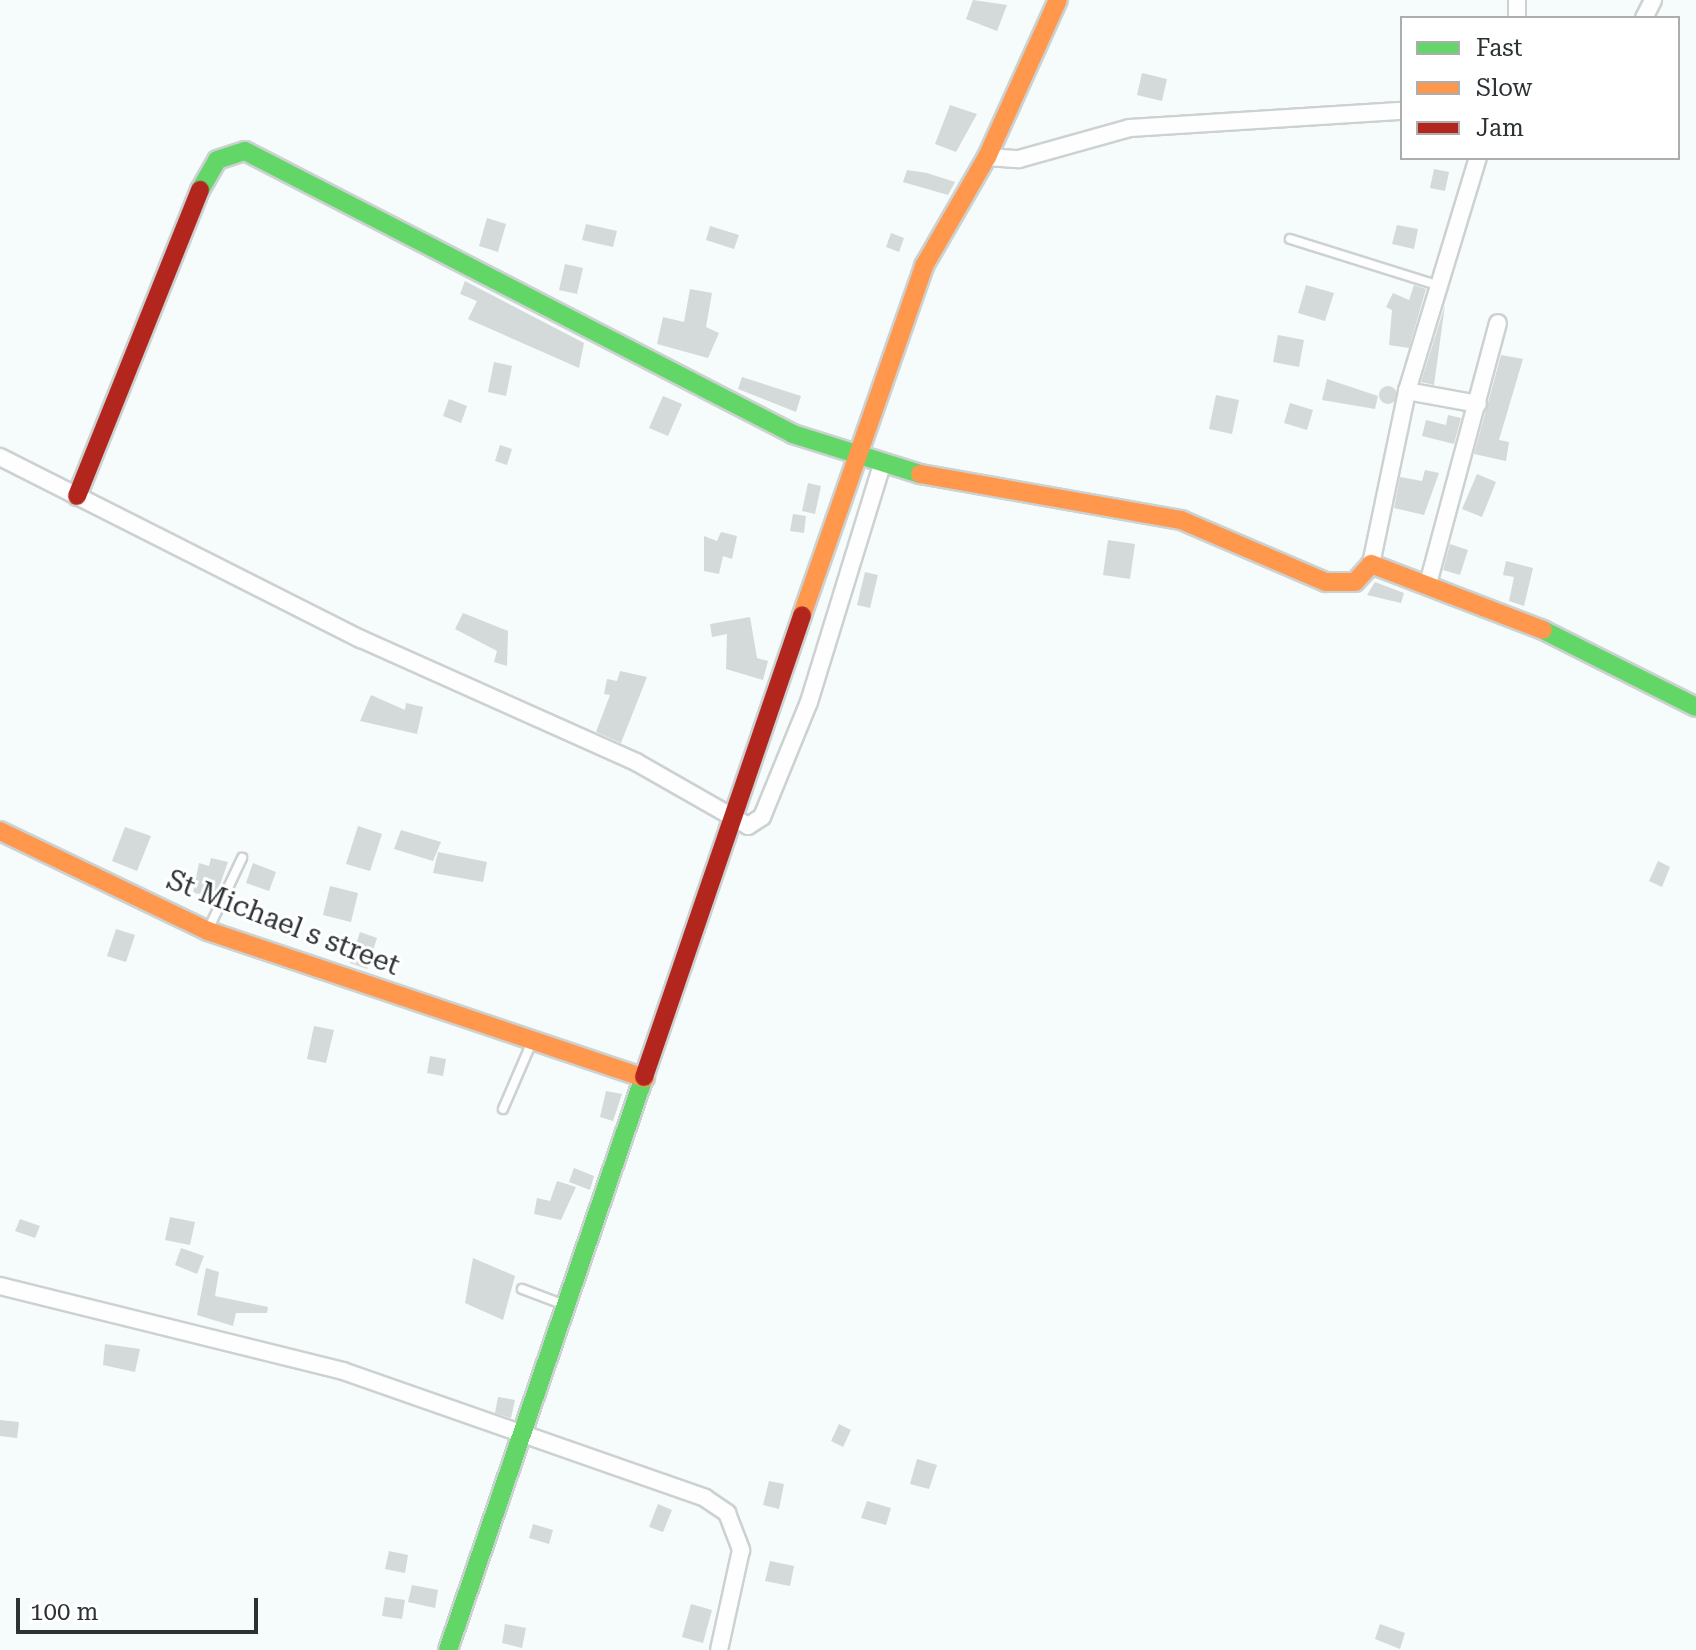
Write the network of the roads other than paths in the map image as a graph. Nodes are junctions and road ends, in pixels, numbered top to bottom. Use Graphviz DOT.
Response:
graph roads {
  1 [pos="1058,0"];
  2 [pos="1400,111"];
  3 [pos="987,157"];
  4 [pos="1477,160"];
  5 [pos="1290,239"];
  6 [pos="1437,285"];
  7 [pos="1498,323"];
  8 [pos="1407,391"];
  9 [pos="1478,404"];
  10 [pos="0,457"];
  11 [pos="871,465"];
  12 [pos="77,496"];
  13 [pos="1371,564"];
  14 [pos="1428,584"];
  15 [pos="1696,707"];
  16 [pos="739,823"];
  17 [pos="0,831"];
  18 [pos="242,858"];
  19 [pos="208,931"];
  20 [pos="534,1037"];
  21 [pos="645,1078"];
  22 [pos="503,1109"];
  23 [pos="0,1286"];
  24 [pos="522,1289"];
  25 [pos="564,1305"];
  26 [pos="526,1437"];
  27 [pos="448,1650"];
  28 [pos="719,1650"];
  1 -- 3 [label="street"];
  2 -- 3 [label="street"];
  3 -- 11 [label="street"];
  4 -- 6 [label="street"];
  5 -- 6 [label="lane"];
  6 -- 8 [label="street"];
  7 -- 9 [label="street"];
  8 -- 9 [label="street"];
  8 -- 13 [label="street"];
  9 -- 14 [label="street"];
  10 -- 12 [label="street"];
  11 -- 12 [label="street"];
  11 -- 13 [label="street"];
  11 -- 16 [label="street"];
  11 -- 16 [label="street"];
  12 -- 16 [label="street"];
  13 -- 14 [label="street"];
  14 -- 15 [label="street"];
  16 -- 21 [label="street"];
  17 -- 19 [label="street, St Michael s street"];
  18 -- 19 [label="lane"];
  19 -- 20 [label="street, St Michael s street"];
  20 -- 21 [label="street, St Michael s street"];
  20 -- 22 [label="lane"];
  21 -- 25 [label="street"];
  23 -- 26 [label="street"];
  24 -- 25 [label="lane"];
  25 -- 26 [label="street"];
  26 -- 27 [label="street"];
  26 -- 28 [label="street"];
}
